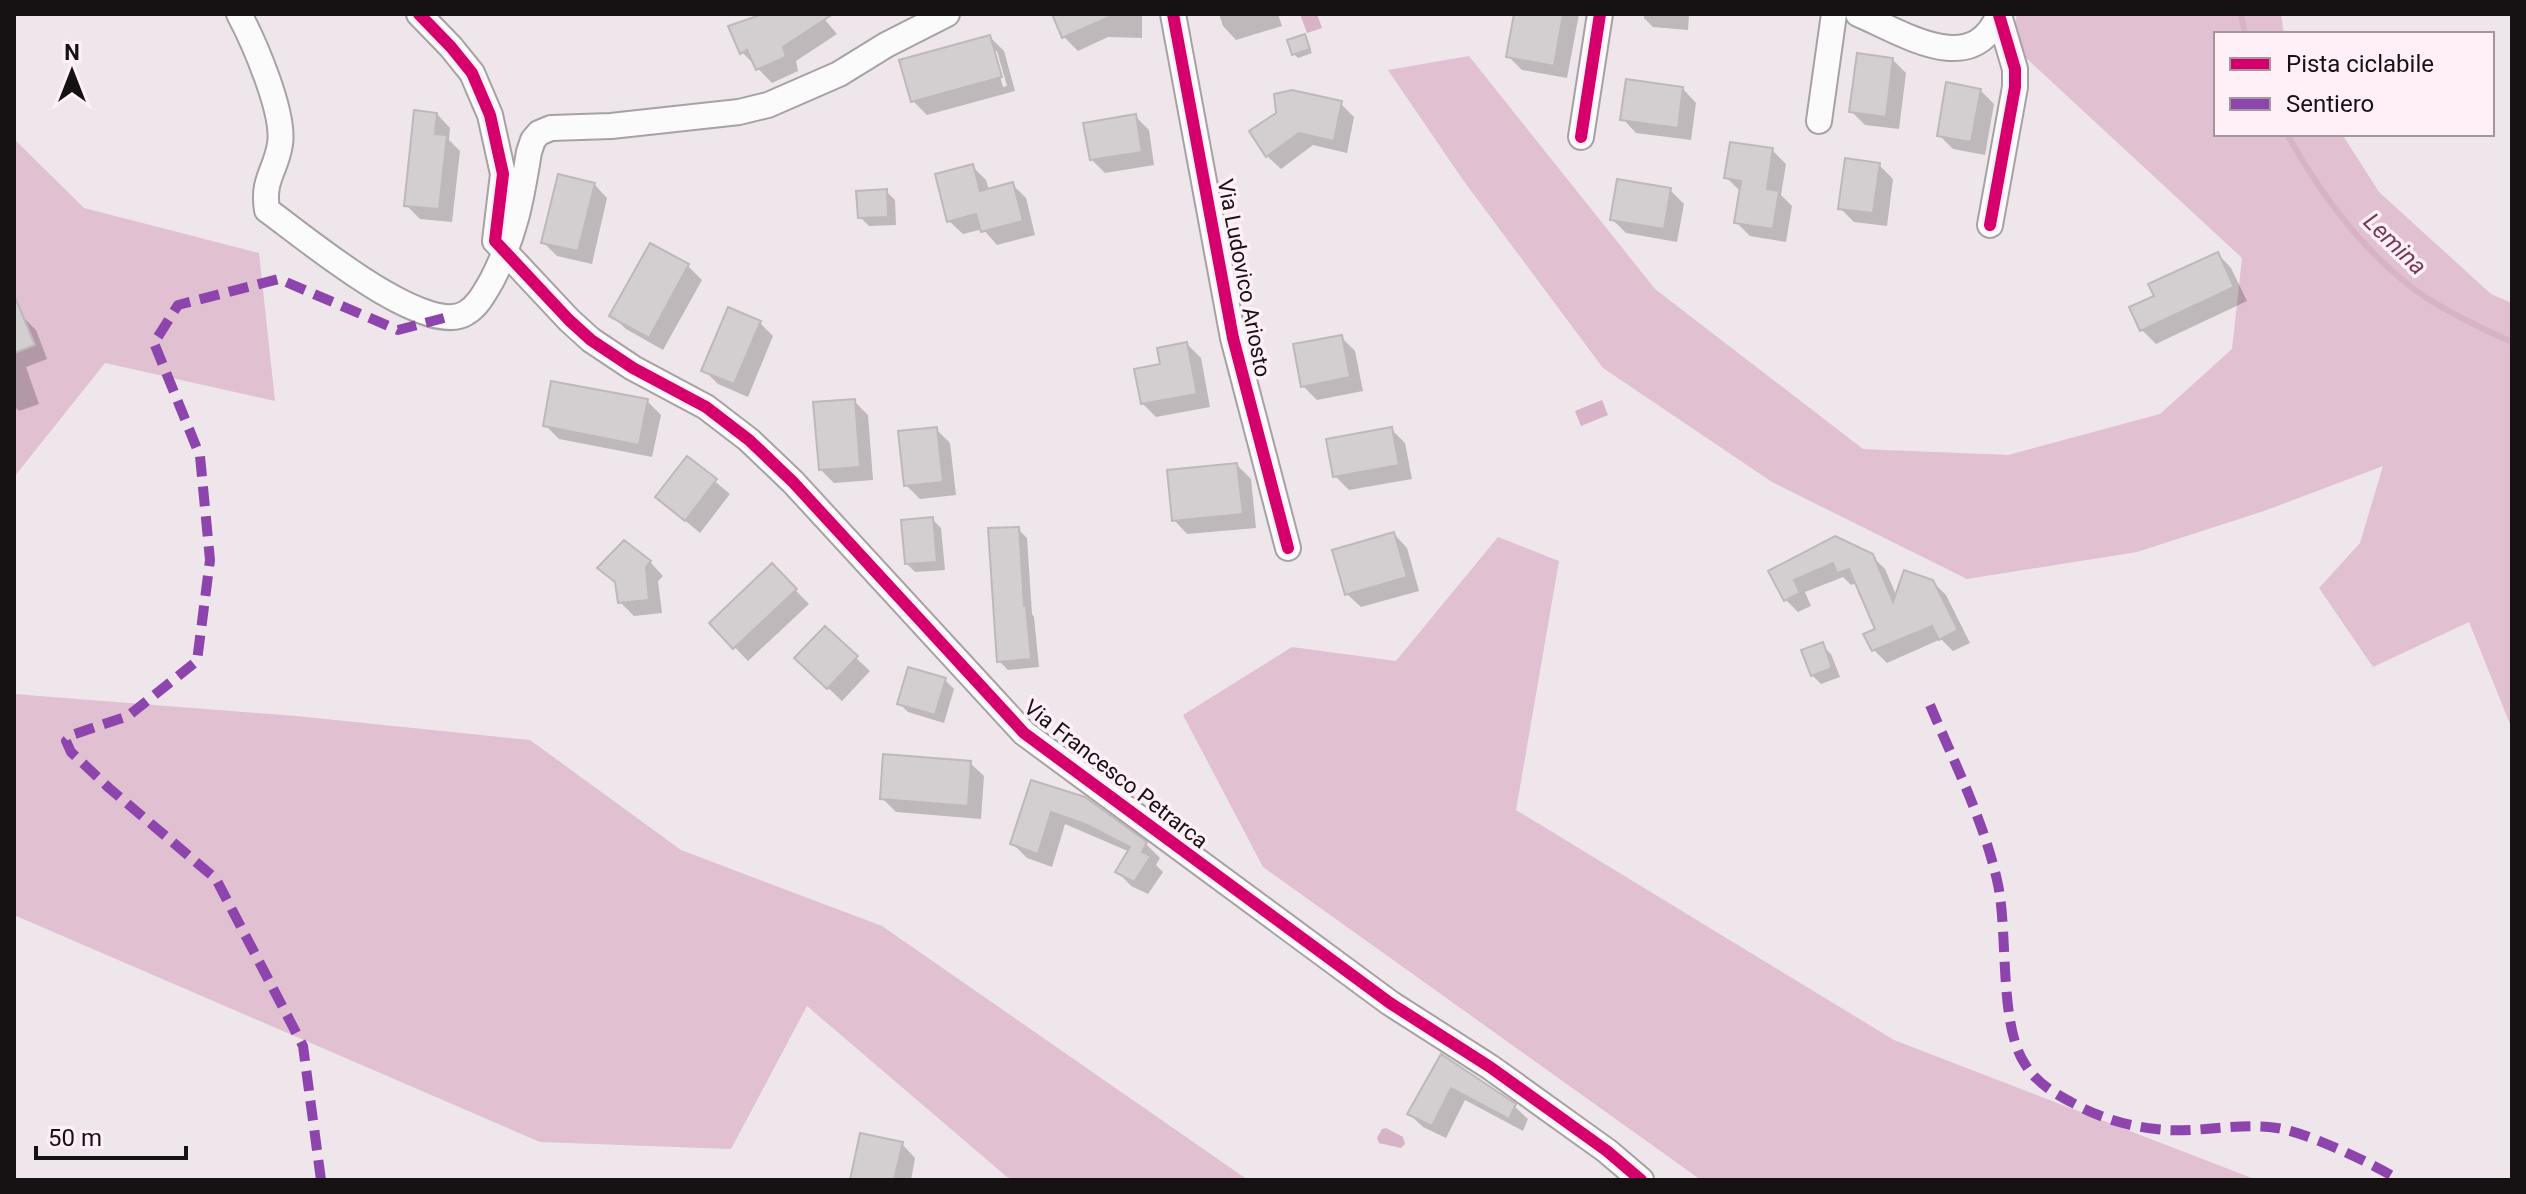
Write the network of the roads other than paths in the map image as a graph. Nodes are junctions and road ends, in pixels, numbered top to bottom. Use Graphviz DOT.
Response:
graph roads {
  1 [pos="239,14"];
  2 [pos="419,14"];
  3 [pos="947,14"];
  4 [pos="1173,14"];
  5 [pos="1600,14"];
  6 [pos="1834,14"];
  7 [pos="1858,14"];
  8 [pos="1999,15"];
  9 [pos="1819,121"];
  10 [pos="1581,137"];
  11 [pos="1990,225"];
  12 [pos="505,254"];
  13 [pos="1288,548"];
  14 [pos="1641,1180"];
  1 -- 12 [label="street"];
  2 -- 12 [label="street"];
  3 -- 12 [label="street"];
  4 -- 13 [label="street, Via Ludovico Ariosto"];
  5 -- 10 [label="street"];
  6 -- 9 [label="street"];
  7 -- 8 [label="street"];
  8 -- 11 [label="street"];
  12 -- 14 [label="street, Via Francesco Petrarca"];
}
